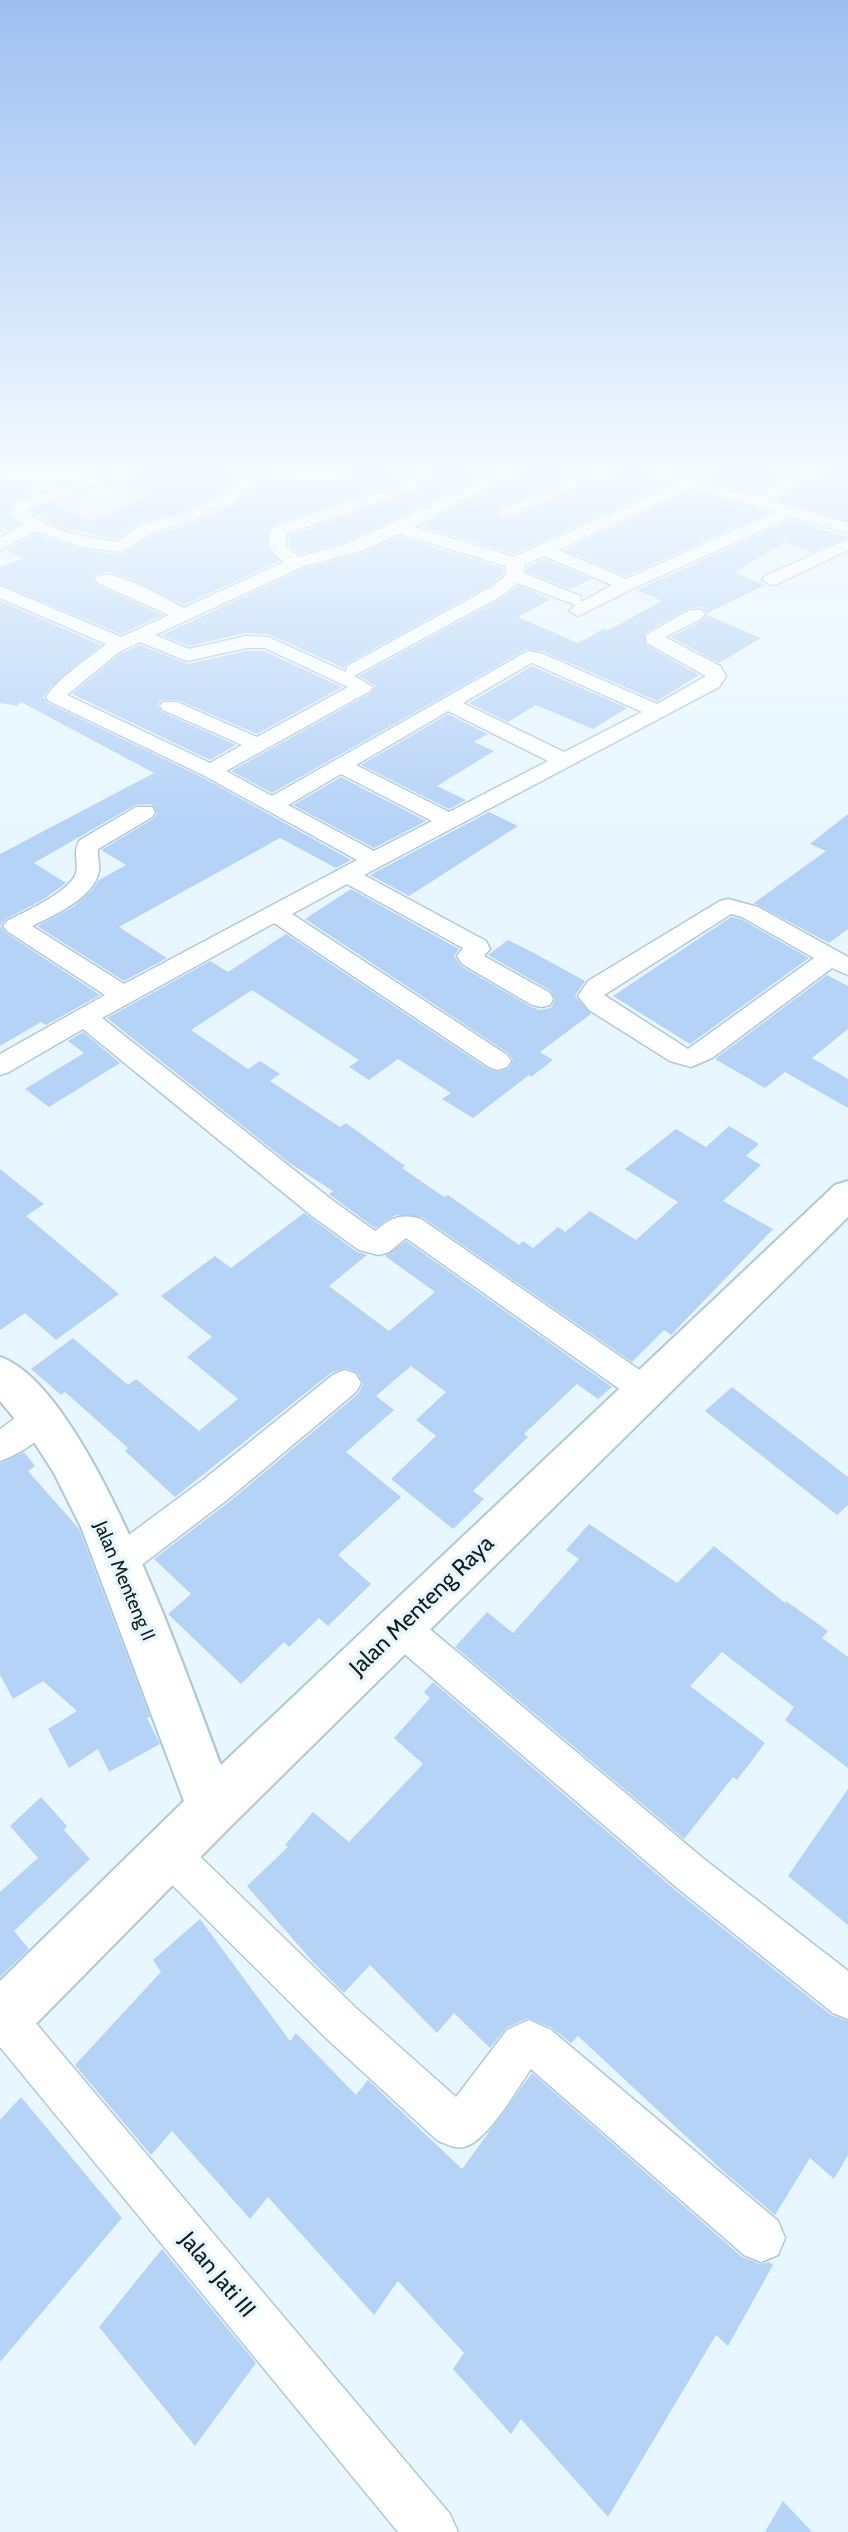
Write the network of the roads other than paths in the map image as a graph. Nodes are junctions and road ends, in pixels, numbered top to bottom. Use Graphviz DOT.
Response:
graph roads {
  1 [pos="0,591"];
  2 [pos="135,591"];
  3 [pos="235,591"];
  4 [pos="497,591"];
  5 [pos="552,591"];
  6 [pos="611,591"];
  7 [pos="696,614"];
  8 [pos="184,615"];
  9 [pos="131,640"];
  10 [pos="354,670"];
  11 [pos="447,703"];
  12 [pos="170,706"];
  13 [pos="659,712"];
  14 [pos="257,744"];
  15 [pos="565,761"];
  16 [pos="340,765"];
  17 [pos="211,771"];
  18 [pos="274,804"];
  19 [pos="144,812"];
  20 [pos="449,821"];
  21 [pos="373,860"];
  22 [pos="348,875"];
  23 [pos="276,914"];
  24 [pos="8,930"];
  25 [pos="839,962"];
  26 [pos="123,995"];
  27 [pos="541,999"];
  28 [pos="85,1018"];
  29 [pos="498,1061"];
  30 [pos="0,1066"];
  31 [pos="848,1195"];
  32 [pos="0,1374"];
  33 [pos="345,1383"];
  34 [pos="646,1391"];
  35 [pos="42,1417"];
  36 [pos="0,1447"];
  37 [pos="119,1562"];
  38 [pos="400,1627"];
  39 [pos="212,1809"];
  40 [pos="168,1853"];
  41 [pos="848,1998"];
  42 [pos="1,2018"];
  43 [pos="761,2238"];
  44 [pos="432,2532"];
  1 -- 9 [label="street"];
  2 -- 8 [label="street"];
  3 -- 8 [label="street"];
  4 -- 10 [label="street"];
  5 -- 6 [label="street"];
  7 -- 13 [label="street"];
  8 -- 9 [label="street"];
  9 -- 14 [label="street"];
  9 -- 17 [label="street"];
  11 -- 13 [label="street"];
  11 -- 15 [label="street"];
  11 -- 16 [label="street"];
  12 -- 14 [label="street"];
  13 -- 15 [label="street"];
  14 -- 17 [label="street"];
  15 -- 20 [label="street"];
  16 -- 18 [label="street"];
  16 -- 20 [label="street"];
  17 -- 18 [label="street"];
  18 -- 21 [label="street"];
  19 -- 24 [label="street"];
  20 -- 21 [label="street"];
  21 -- 22 [label="street"];
  22 -- 23 [label="street"];
  22 -- 27 [label="street"];
  23 -- 26 [label="street"];
  23 -- 29 [label="street"];
  24 -- 26 [label="street"];
  25 -- 25 [label="street"];
  26 -- 28 [label="street"];
  28 -- 30 [label="street"];
  28 -- 34 [label="street"];
  31 -- 34 [label="street, Jalan Menteng Raya"];
  32 -- 35 [label="street, Jalan Menteng II"];
  33 -- 37 [label="street"];
  34 -- 38 [label="street, Jalan Menteng Raya"];
  35 -- 36 [label="street"];
  35 -- 37 [label="street, Jalan Menteng II"];
  37 -- 39 [label="street, Jalan Menteng II"];
  38 -- 39 [label="street, Jalan Menteng Raya"];
  38 -- 41 [label="street"];
  39 -- 40 [label="street, Jalan Menteng Raya"];
  40 -- 42 [label="street, Jalan Menteng Raya"];
  40 -- 43 [label="street"];
  42 -- 44 [label="street, Jalan Jati III"];
}
